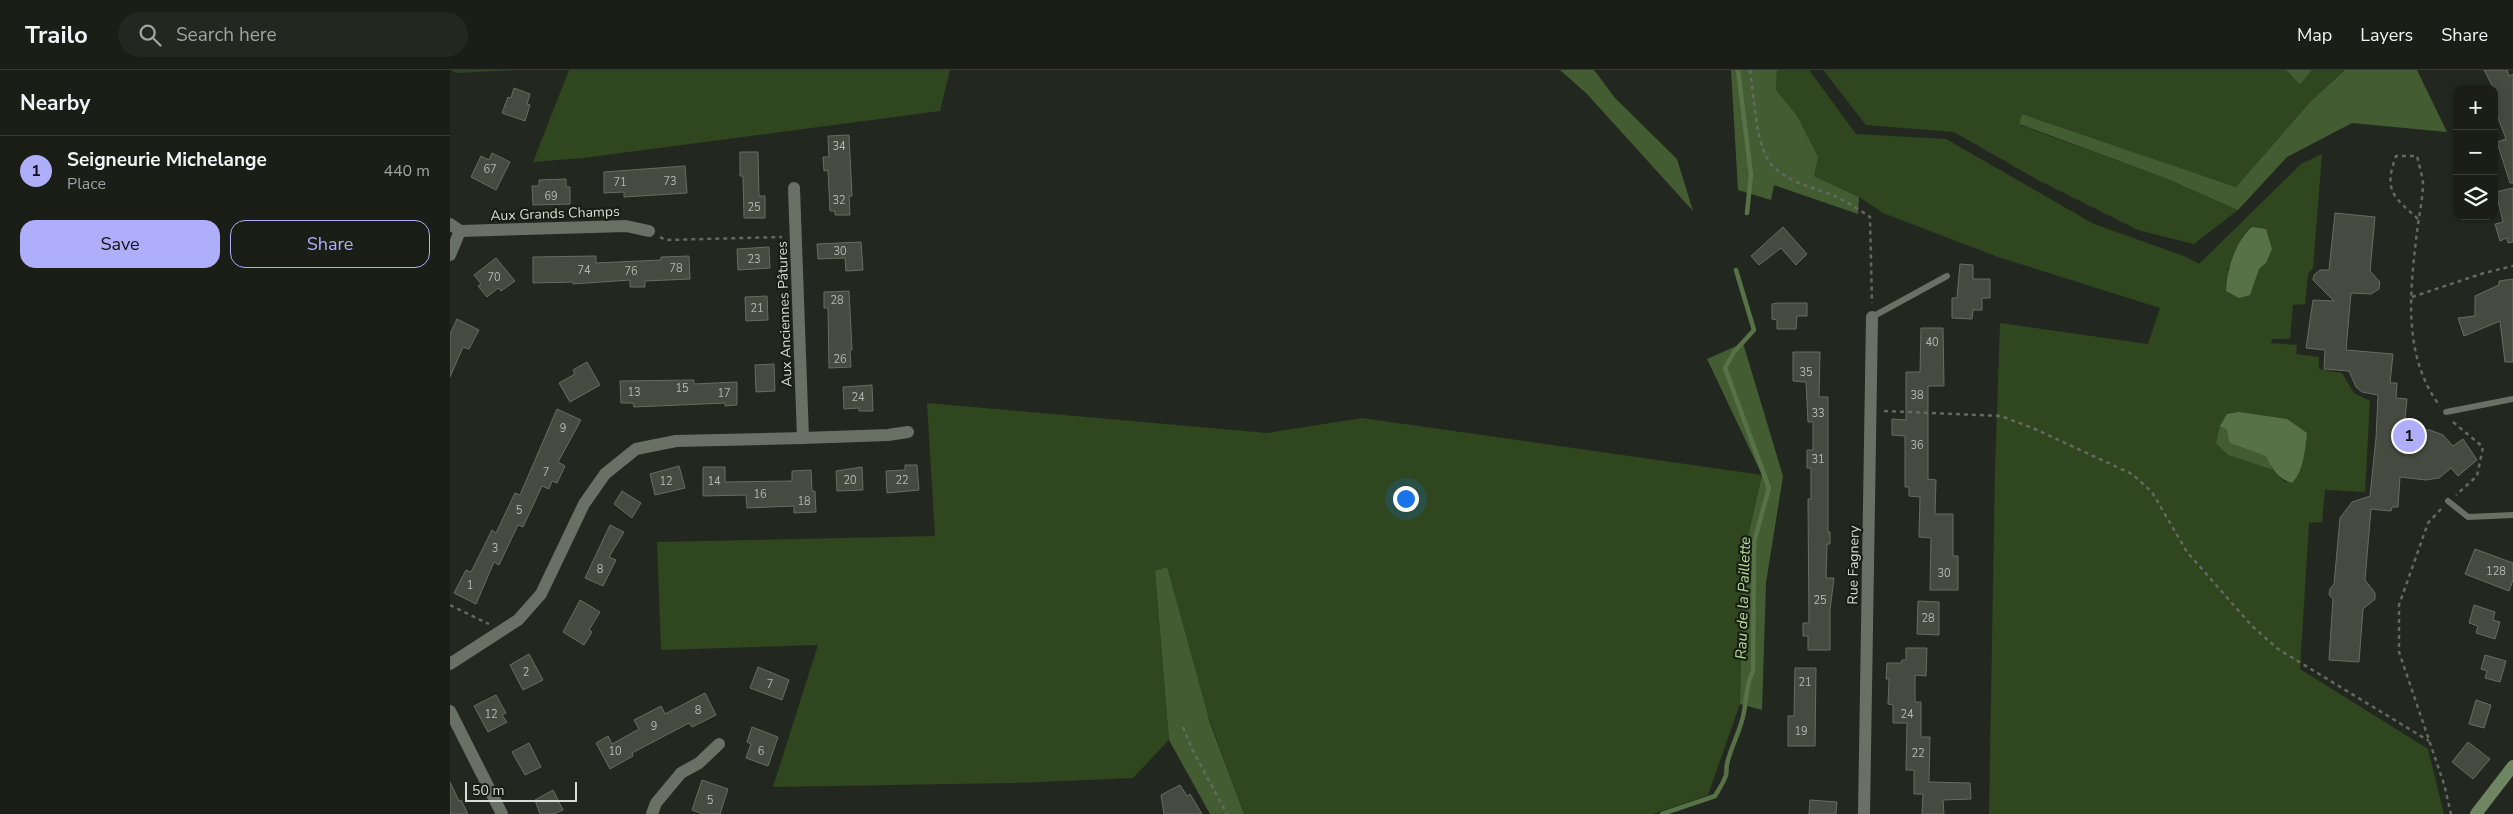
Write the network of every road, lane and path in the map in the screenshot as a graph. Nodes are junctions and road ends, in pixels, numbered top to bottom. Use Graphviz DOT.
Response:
graph roads {
  1 [pos="1750,70"];
  2 [pos="794,188"];
  3 [pos="2418,219"];
  4 [pos="455,227"];
  5 [pos="650,231"];
  6 [pos="796,236"];
  7 [pos="450,255"];
  8 [pos="2513,266"];
  9 [pos="1946,276"];
  10 [pos="2412,298"];
  11 [pos="1872,317"];
  12 [pos="2513,399"];
  13 [pos="1870,410"];
  14 [pos="2446,412"];
  15 [pos="908,432"];
  16 [pos="803,438"];
  17 [pos="2448,502"];
  18 [pos="2513,515"];
  19 [pos="450,605"];
  20 [pos="500,632"];
  21 [pos="450,664"];
  22 [pos="450,711"];
  23 [pos="1183,727"];
  24 [pos="2429,742"];
  25 [pos="718,744"];
  26 [pos="2513,766"];
  27 [pos="502,814"];
  28 [pos="652,814"];
  29 [pos="1227,814"];
  30 [pos="1864,814"];
  31 [pos="2451,814"];
  32 [pos="2476,814"];
  1 -- 11 [label="path"];
  2 -- 6 [label="street, Aux Anciennes Pâtures"];
  3 -- 3 [label="path"];
  3 -- 10 [label="path"];
  4 -- 5 [label="street, Aux Grands Champs"];
  4 -- 7 [label="street, Aux Grands Champs"];
  5 -- 6 [label="path"];
  6 -- 16 [label="street, Aux Anciennes Pâtures"];
  8 -- 10 [label="path"];
  9 -- 11 [label="lane"];
  10 -- 14 [label="path"];
  11 -- 13 [label="street, Rue Fagnery"];
  12 -- 14 [label="lane"];
  13 -- 24 [label="path"];
  13 -- 30 [label="street, Rue Fagnery"];
  14 -- 17 [label="path"];
  15 -- 16 [label="street"];
  16 -- 20 [label="street"];
  17 -- 18 [label="lane"];
  17 -- 24 [label="path"];
  19 -- 20 [label="path"];
  20 -- 21 [label="street"];
  22 -- 27 [label="street"];
  23 -- 29 [label="path"];
  24 -- 31 [label="path"];
  25 -- 28 [label="street"];
  26 -- 32 [label="street"];
}
